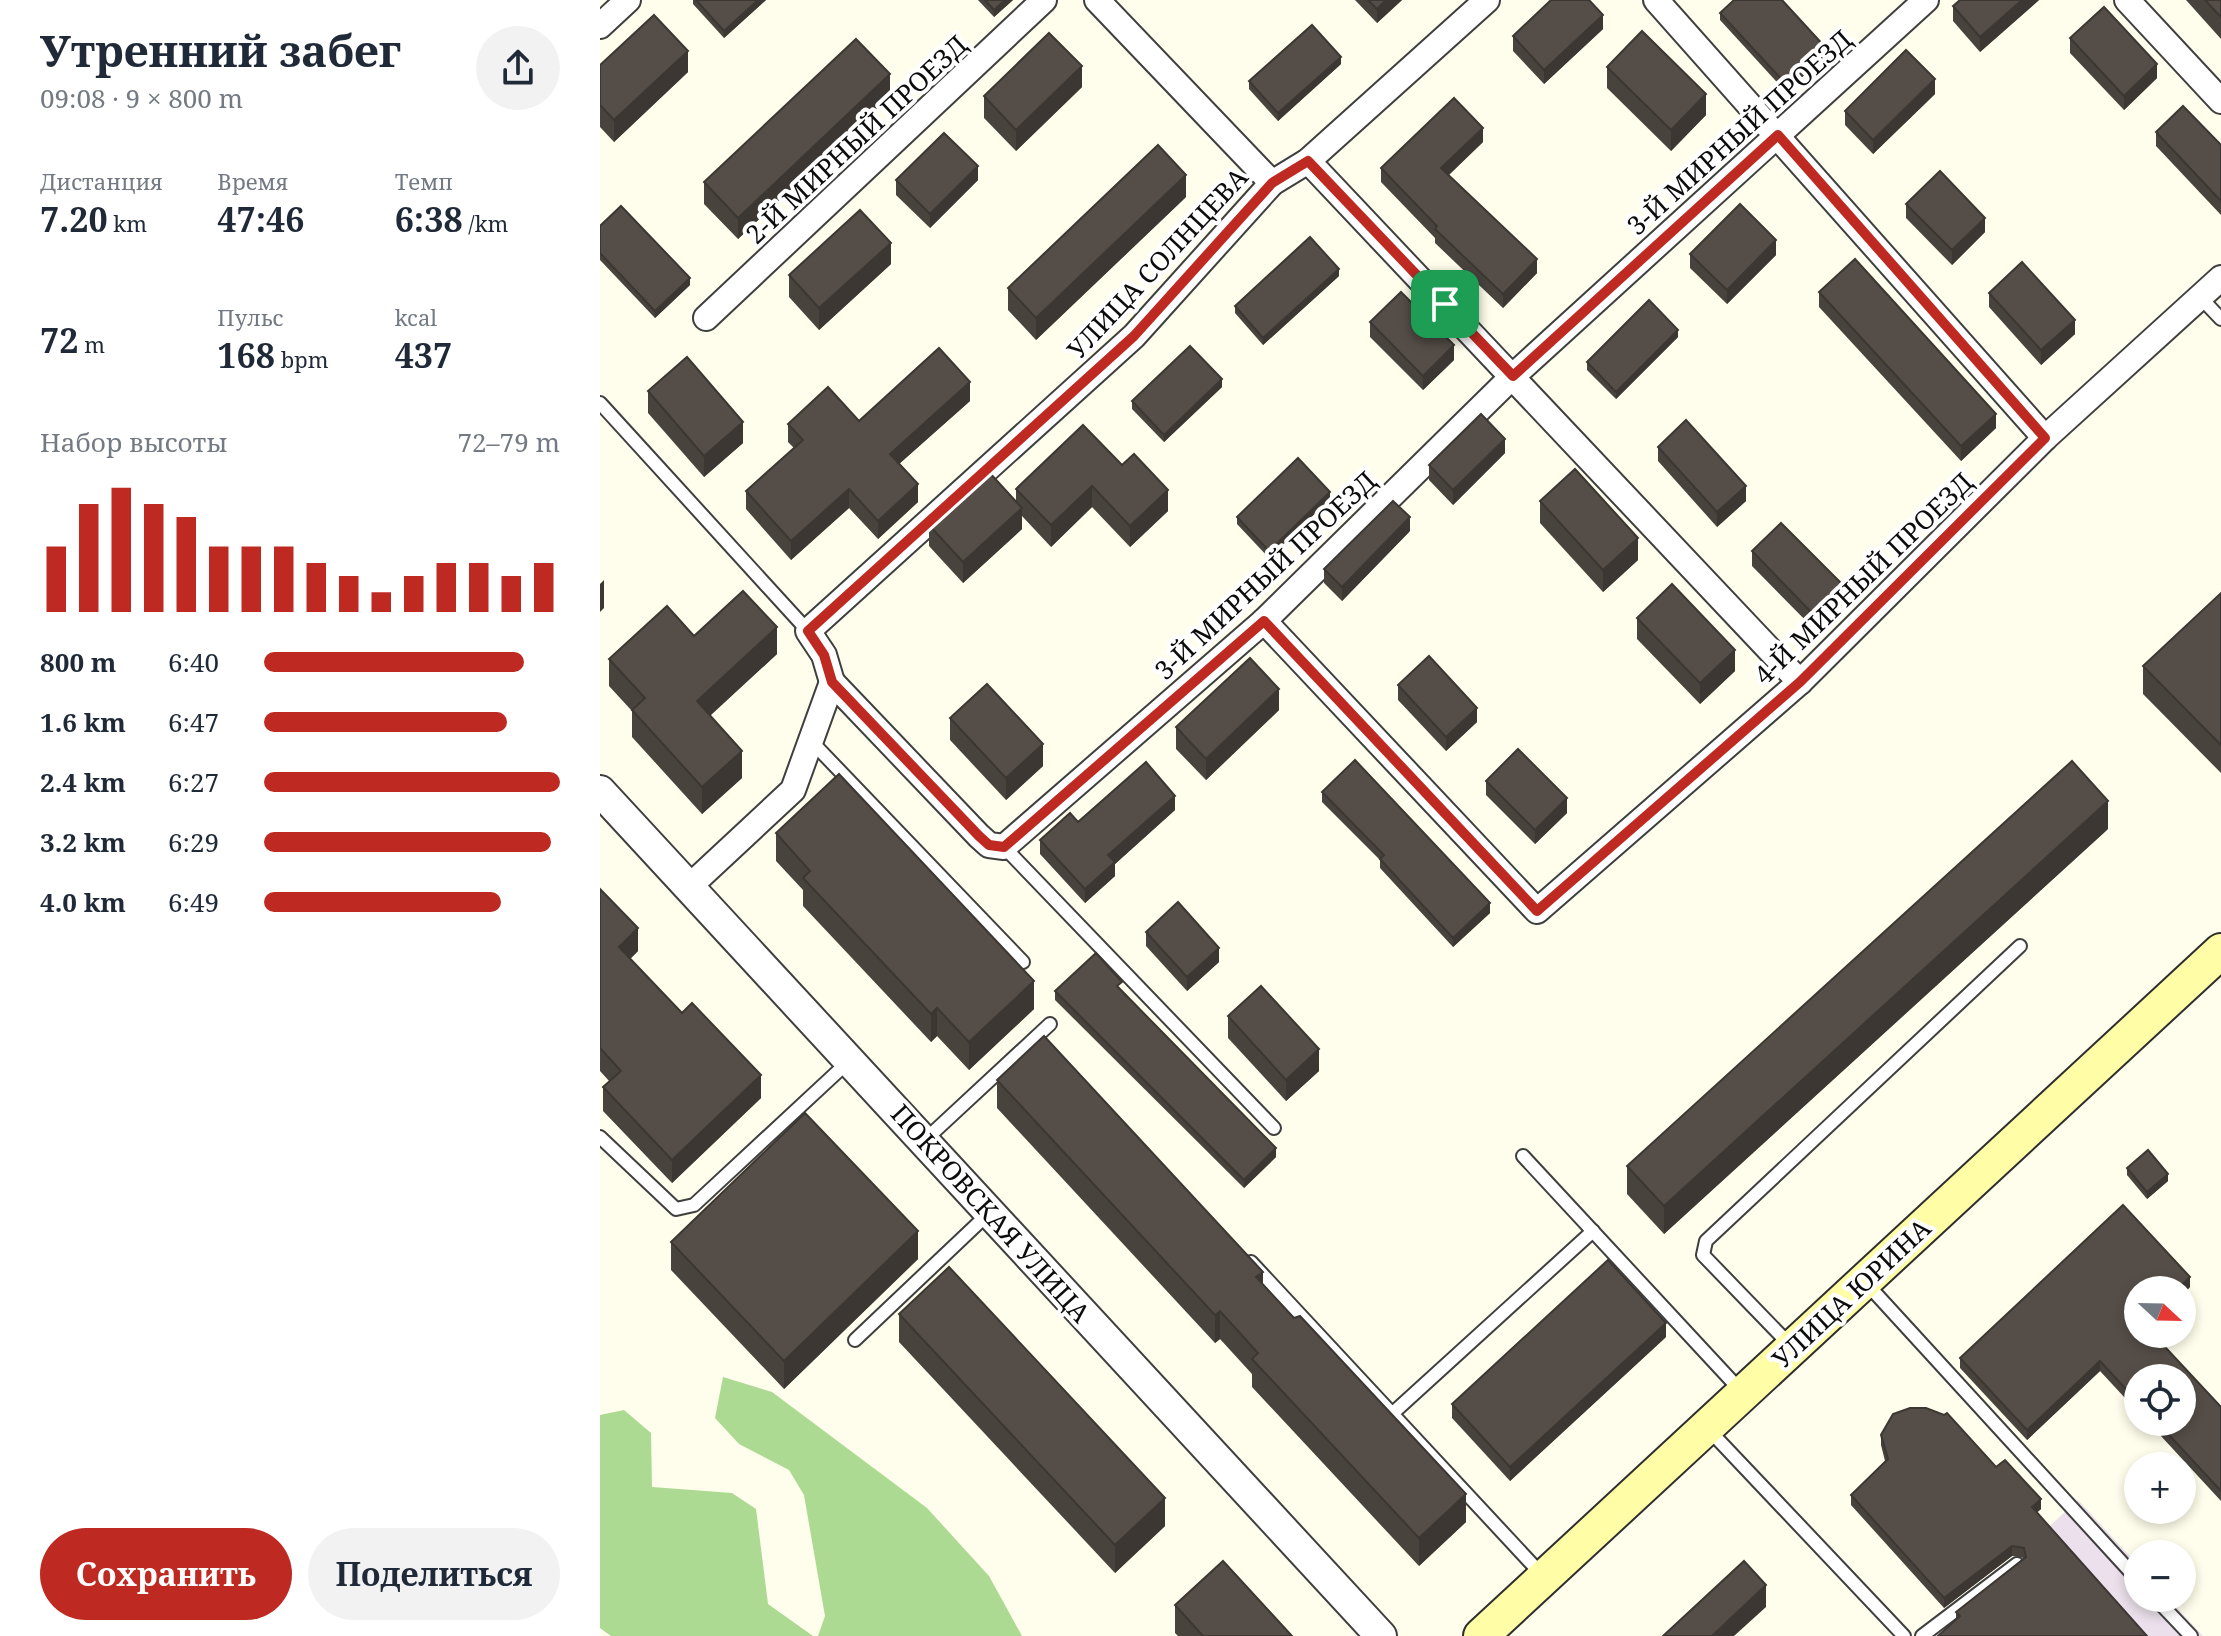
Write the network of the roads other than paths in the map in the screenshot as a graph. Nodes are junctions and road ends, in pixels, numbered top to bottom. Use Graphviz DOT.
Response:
graph roads {
  1 [pos="628,0"];
  2 [pos="1044,0"];
  3 [pos="1097,0"];
  4 [pos="1487,0"];
  5 [pos="1656,0"];
  6 [pos="1926,0"];
  7 [pos="2127,0"];
  8 [pos="600,26"];
  9 [pos="2221,101"];
  10 [pos="1778,135"];
  11 [pos="1308,161"];
  12 [pos="1272,183"];
  13 [pos="2221,278"];
  14 [pos="2201,298"];
  15 [pos="706,318"];
  16 [pos="2221,319"];
  17 [pos="1513,376"];
  18 [pos="600,403"];
  19 [pos="2045,438"];
  20 [pos="1264,621"];
  21 [pos="808,631"];
  22 [pos="832,682"];
  23 [pos="1800,682"];
  24 [pos="812,742"];
  25 [pos="600,791"];
  26 [pos="1004,847"];
  27 [pos="690,886"];
  28 [pos="2020,946"];
  29 [pos="2221,951"];
  30 [pos="1023,962"];
  31 [pos="1050,1024"];
  32 [pos="851,1060"];
  33 [pos="1274,1128"];
  34 [pos="600,1137"];
  35 [pos="924,1141"];
  36 [pos="1523,1156"];
  37 [pos="989,1213"];
  38 [pos="1593,1231"];
  39 [pos="1241,1251"];
  40 [pos="1865,1281"];
  41 [pos="855,1340"];
  42 [pos="1792,1347"];
  43 [pos="1742,1393"];
  44 [pos="1393,1413"];
  45 [pos="1707,1427"];
  46 [pos="2017,1564"];
  47 [pos="2124,1565"];
  48 [pos="1544,1578"];
  49 [pos="2168,1612"];
  50 [pos="1381,1636"];
  51 [pos="1481,1636"];
  52 [pos="1904,1636"];
  53 [pos="1922,1636"];
  54 [pos="2191,1636"];
  1 -- 8 [label="street"];
  2 -- 15 [label="street, 2-Й МИРНЫЙ ПРОЕЗД"];
  3 -- 12 [label="street"];
  4 -- 11 [label="street, УЛИЦА СОЛНЦЕВА"];
  5 -- 10 [label="street"];
  6 -- 10 [label="street, 3-Й МИРНЫЙ ПРОЕЗД"];
  7 -- 9 [label="street"];
  10 -- 17 [label="street, 3-Й МИРНЫЙ ПРОЕЗД"];
  10 -- 19 [label="street"];
  11 -- 12 [label="street, УЛИЦА СОЛНЦЕВА"];
  11 -- 17 [label="street"];
  12 -- 21 [label="street, УЛИЦА СОЛНЦЕВА"];
  13 -- 14 [label="street, 4-Й МИРНЫЙ ПРОЕЗД"];
  14 -- 16 [label="lane"];
  14 -- 19 [label="street, 4-Й МИРНЫЙ ПРОЕЗД"];
  17 -- 20 [label="street, 3-Й МИРНЫЙ ПРОЕЗД"];
  17 -- 23 [label="street"];
  18 -- 21 [label="lane"];
  19 -- 23 [label="street, 4-Й МИРНЫЙ ПРОЕЗД"];
  20 -- 23 [label="street, 4-Й МИРНЫЙ ПРОЕЗД"];
  20 -- 26 [label="street, 3-Й МИРНЫЙ ПРОЕЗД"];
  21 -- 22 [label="street"];
  22 -- 24 [label="street"];
  22 -- 26 [label="street"];
  24 -- 27 [label="street"];
  24 -- 30 [label="lane"];
  25 -- 27 [label="street, ПОКРОВСКАЯ УЛИЦА"];
  26 -- 33 [label="lane"];
  27 -- 32 [label="street, ПОКРОВСКАЯ УЛИЦА"];
  28 -- 42 [label="lane"];
  29 -- 40 [label="main road, УЛИЦА ЮРИНА"];
  31 -- 35 [label="lane"];
  32 -- 34 [label="lane"];
  32 -- 35 [label="street, ПОКРОВСКАЯ УЛИЦА"];
  35 -- 37 [label="street, ПОКРОВСКАЯ УЛИЦА"];
  36 -- 38 [label="lane"];
  37 -- 41 [label="lane"];
  37 -- 50 [label="street, ПОКРОВСКАЯ УЛИЦА"];
  38 -- 43 [label="lane"];
  38 -- 44 [label="lane"];
  39 -- 44 [label="lane"];
  40 -- 42 [label="main road, УЛИЦА ЮРИНА"];
  40 -- 47 [label="lane"];
  42 -- 43 [label="main road, УЛИЦА ЮРИНА"];
  43 -- 45 [label="main road, УЛИЦА ЮРИНА"];
  44 -- 48 [label="lane"];
  45 -- 48 [label="main road, УЛИЦА ЮРИНА"];
  45 -- 52 [label="lane"];
  46 -- 53 [label="lane"];
  48 -- 51 [label="main road, УЛИЦА ЮРИНА"];
  49 -- 54 [label="lane"];
}
